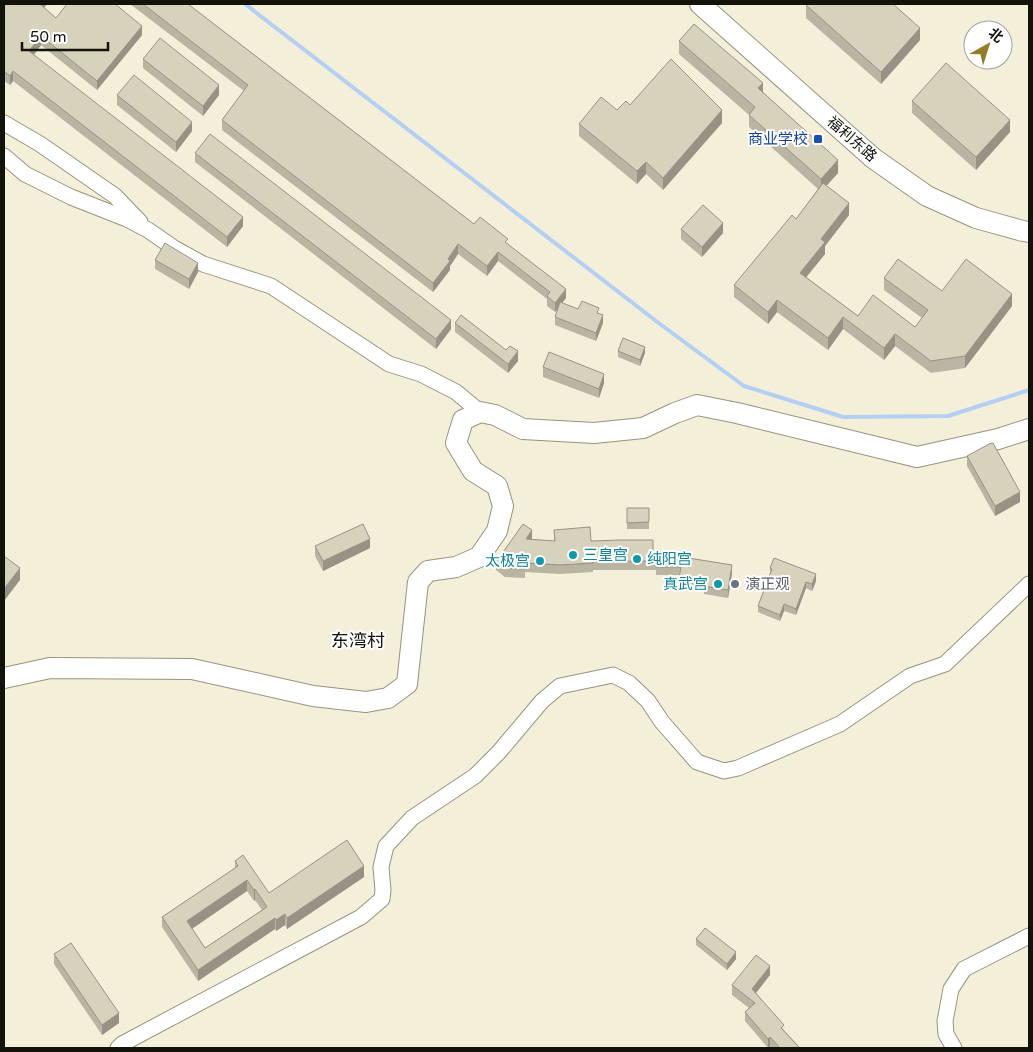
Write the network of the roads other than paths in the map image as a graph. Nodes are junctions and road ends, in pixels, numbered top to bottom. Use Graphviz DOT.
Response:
graph roads {
  1 [pos="700,4"];
  2 [pos="4,123"];
  3 [pos="4,156"];
  4 [pos="148,230"];
  5 [pos="1029,232"];
  6 [pos="480,412"];
  7 [pos="1029,429"];
  8 [pos="1029,584"];
  9 [pos="4,678"];
  10 [pos="1029,936"];
  11 [pos="118,1048"];
  12 [pos="954,1048"];
  1 -- 5 [label="main road, 福利东路"];
  2 -- 4 [label="street"];
  3 -- 4 [label="street"];
  4 -- 6 [label="street"];
  6 -- 7 [label="main road"];
  6 -- 9 [label="main road"];
  8 -- 11 [label="street"];
  10 -- 12 [label="street"];
}
